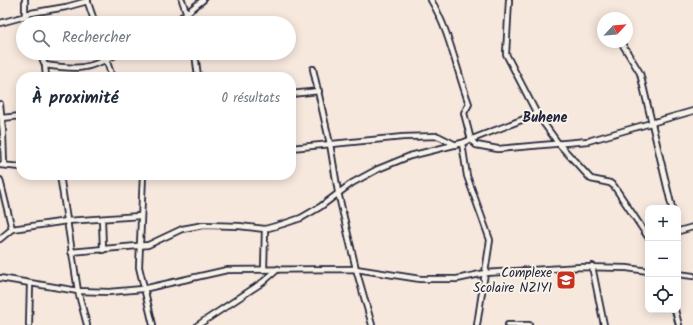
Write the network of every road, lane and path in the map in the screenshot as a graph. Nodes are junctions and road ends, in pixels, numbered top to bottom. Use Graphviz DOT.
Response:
graph roads {
  1 [pos="26,0"];
  2 [pos="88,0"];
  3 [pos="182,0"];
  4 [pos="203,0"];
  5 [pos="431,0"];
  6 [pos="509,0"];
  7 [pos="187,14"];
  8 [pos="26,15"];
  9 [pos="23,16"];
  10 [pos="93,16"];
  11 [pos="184,16"];
  12 [pos="16,18"];
  13 [pos="0,23"];
  14 [pos="625,48"];
  15 [pos="43,60"];
  16 [pos="106,60"];
  17 [pos="196,60"];
  18 [pos="45,65"];
  19 [pos="313,68"];
  20 [pos="46,72"];
  21 [pos="110,72"];
  22 [pos="197,72"];
  23 [pos="319,90"];
  24 [pos="296,93"];
  25 [pos="0,104"];
  26 [pos="693,111"];
  27 [pos="537,114"];
  28 [pos="16,117"];
  29 [pos="2,118"];
  30 [pos="653,124"];
  31 [pos="471,140"];
  32 [pos="558,143"];
  33 [pos="330,144"];
  34 [pos="459,144"];
  35 [pos="296,147"];
  36 [pos="2,165"];
  37 [pos="16,166"];
  38 [pos="0,180"];
  39 [pos="61,180"];
  40 [pos="143,180"];
  41 [pos="338,192"];
  42 [pos="671,205"];
  43 [pos="140,216"];
  44 [pos="102,219"];
  45 [pos="67,222"];
  46 [pos="693,226"];
  47 [pos="12,229"];
  48 [pos="265,229"];
  49 [pos="681,229"];
  50 [pos="645,233"];
  51 [pos="0,239"];
  52 [pos="139,246"];
  53 [pos="103,250"];
  54 [pos="71,252"];
  55 [pos="592,266"];
  56 [pos="278,269"];
  57 [pos="356,269"];
  58 [pos="264,270"];
  59 [pos="645,271"];
  60 [pos="486,273"];
  61 [pos="681,274"];
  62 [pos="693,276"];
  63 [pos="0,278"];
  64 [pos="30,284"];
  65 [pos="143,289"];
  66 [pos="78,291"];
  67 [pos="676,313"];
  68 [pos="29,325"];
  69 [pos="87,325"];
  70 [pos="153,325"];
  71 [pos="198,325"];
  72 [pos="372,325"];
  73 [pos="477,325"];
  74 [pos="508,325"];
  75 [pos="529,325"];
  76 [pos="604,325"];
  77 [pos="679,325"];
  1 -- 8 [label="street"];
  2 -- 8 [label="street"];
  2 -- 10 [label="street"];
  3 -- 7 [label="street"];
  4 -- 7 [label="street"];
  5 -- 31 [label="street"];
  6 -- 27 [label="street"];
  7 -- 11 [label="street"];
  8 -- 9 [label="street"];
  12 -- 13 [label="street"];
  14 -- 30 [label="street"];
  15 -- 18 [label="street"];
  16 -- 18 [label="street"];
  16 -- 21 [label="street"];
  17 -- 22 [label="street"];
  18 -- 20 [label="street"];
  19 -- 23 [label="street"];
  23 -- 24 [label="street"];
  23 -- 33 [label="street"];
  25 -- 29 [label="street"];
  26 -- 30 [label="street"];
  27 -- 31 [label="street"];
  27 -- 32 [label="street"];
  28 -- 29 [label="street"];
  29 -- 36 [label="street"];
  30 -- 32 [label="street"];
  30 -- 42 [label="street"];
  31 -- 32 [label="street"];
  31 -- 34 [label="street"];
  32 -- 50 [label="street"];
  33 -- 34 [label="street"];
  33 -- 35 [label="street"];
  33 -- 41 [label="street"];
  34 -- 41 [label="street"];
  34 -- 60 [label="street"];
  36 -- 37 [label="street"];
  38 -- 47 [label="street"];
  39 -- 45 [label="street"];
  40 -- 43 [label="street"];
  41 -- 48 [label="street"];
  41 -- 57 [label="street"];
  43 -- 44 [label="street"];
  43 -- 52 [label="street"];
  44 -- 45 [label="street"];
  44 -- 53 [label="street"];
  45 -- 47 [label="street"];
  45 -- 54 [label="street"];
  46 -- 49 [label="street"];
  47 -- 51 [label="street"];
  48 -- 52 [label="street"];
  48 -- 58 [label="street"];
  52 -- 53 [label="street"];
  52 -- 65 [label="street"];
  53 -- 54 [label="street"];
  54 -- 66 [label="street"];
  55 -- 59 [label="street"];
  55 -- 60 [label="street"];
  55 -- 76 [label="street"];
  56 -- 57 [label="street"];
  56 -- 58 [label="street"];
  56 -- 71 [label="street"];
  57 -- 60 [label="street"];
  57 -- 72 [label="street"];
  58 -- 65 [label="street"];
  60 -- 73 [label="street"];
  61 -- 62 [label="street"];
  63 -- 64 [label="street"];
  64 -- 66 [label="street"];
  64 -- 68 [label="street"];
  65 -- 66 [label="street"];
  65 -- 70 [label="street"];
  66 -- 69 [label="street"];
  67 -- 77 [label="street"];
  74 -- 75 [label="street"];
}
